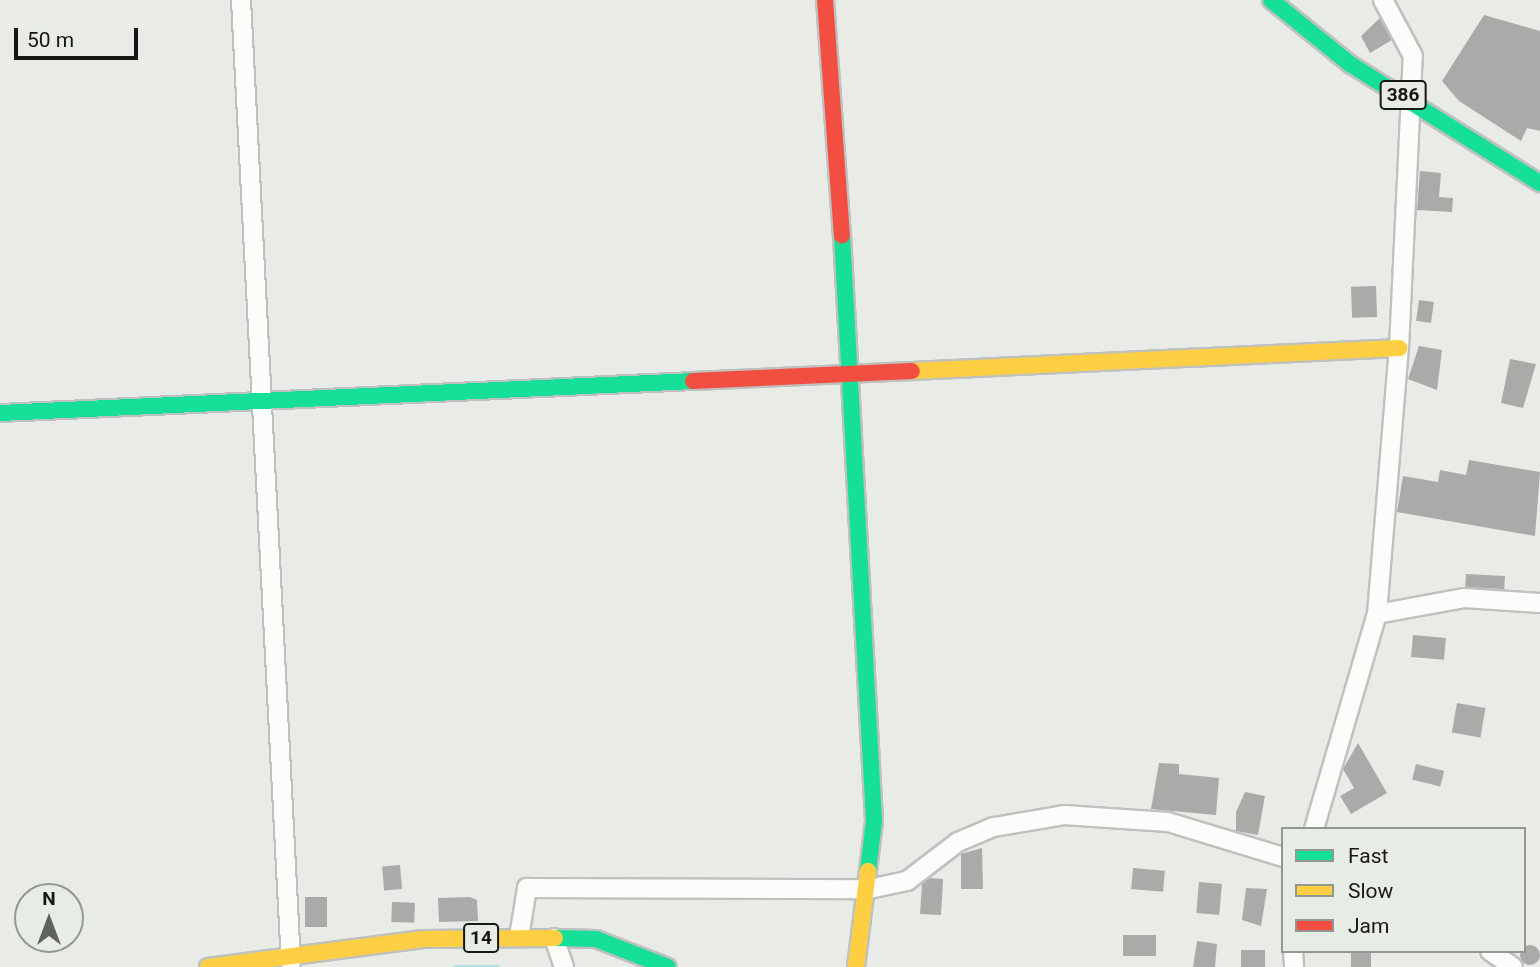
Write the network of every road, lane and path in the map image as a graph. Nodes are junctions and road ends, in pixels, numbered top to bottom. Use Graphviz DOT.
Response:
graph roads {
  1 [pos="241,0"];
  2 [pos="825,0"];
  3 [pos="1272,0"];
  4 [pos="1383,0"];
  5 [pos="1412,100"];
  6 [pos="1540,183"];
  7 [pos="1399,348"];
  8 [pos="852,371"];
  9 [pos="263,401"];
  10 [pos="0,414"];
  11 [pos="1540,603"];
  12 [pos="1377,614"];
  13 [pos="1315,827"];
  14 [pos="1281,856"];
  15 [pos="869,889"];
  16 [pos="519,937"];
  17 [pos="554,938"];
  18 [pos="1493,953"];
  19 [pos="291,962"];
  20 [pos="208,967"];
  21 [pos="564,967"];
  22 [pos="668,967"];
  23 [pos="856,967"];
  24 [pos="1513,967"];
  1 -- 9 [label="street"];
  2 -- 8 [label="main road"];
  3 -- 5 [label="main road, 386"];
  4 -- 5 [label="street"];
  5 -- 6 [label="main road, 386"];
  5 -- 7 [label="street"];
  7 -- 8 [label="main road"];
  7 -- 12 [label="street"];
  8 -- 9 [label="main road"];
  8 -- 15 [label="main road"];
  9 -- 10 [label="main road"];
  9 -- 19 [label="street"];
  11 -- 12 [label="street"];
  12 -- 13 [label="street"];
  14 -- 15 [label="street"];
  15 -- 16 [label="street"];
  15 -- 23 [label="main road"];
  16 -- 17 [label="main road, 14"];
  16 -- 19 [label="main road, 14"];
  17 -- 21 [label="street"];
  17 -- 22 [label="main road, 14"];
  18 -- 24 [label="street"];
  19 -- 20 [label="main road, 14"];
}
